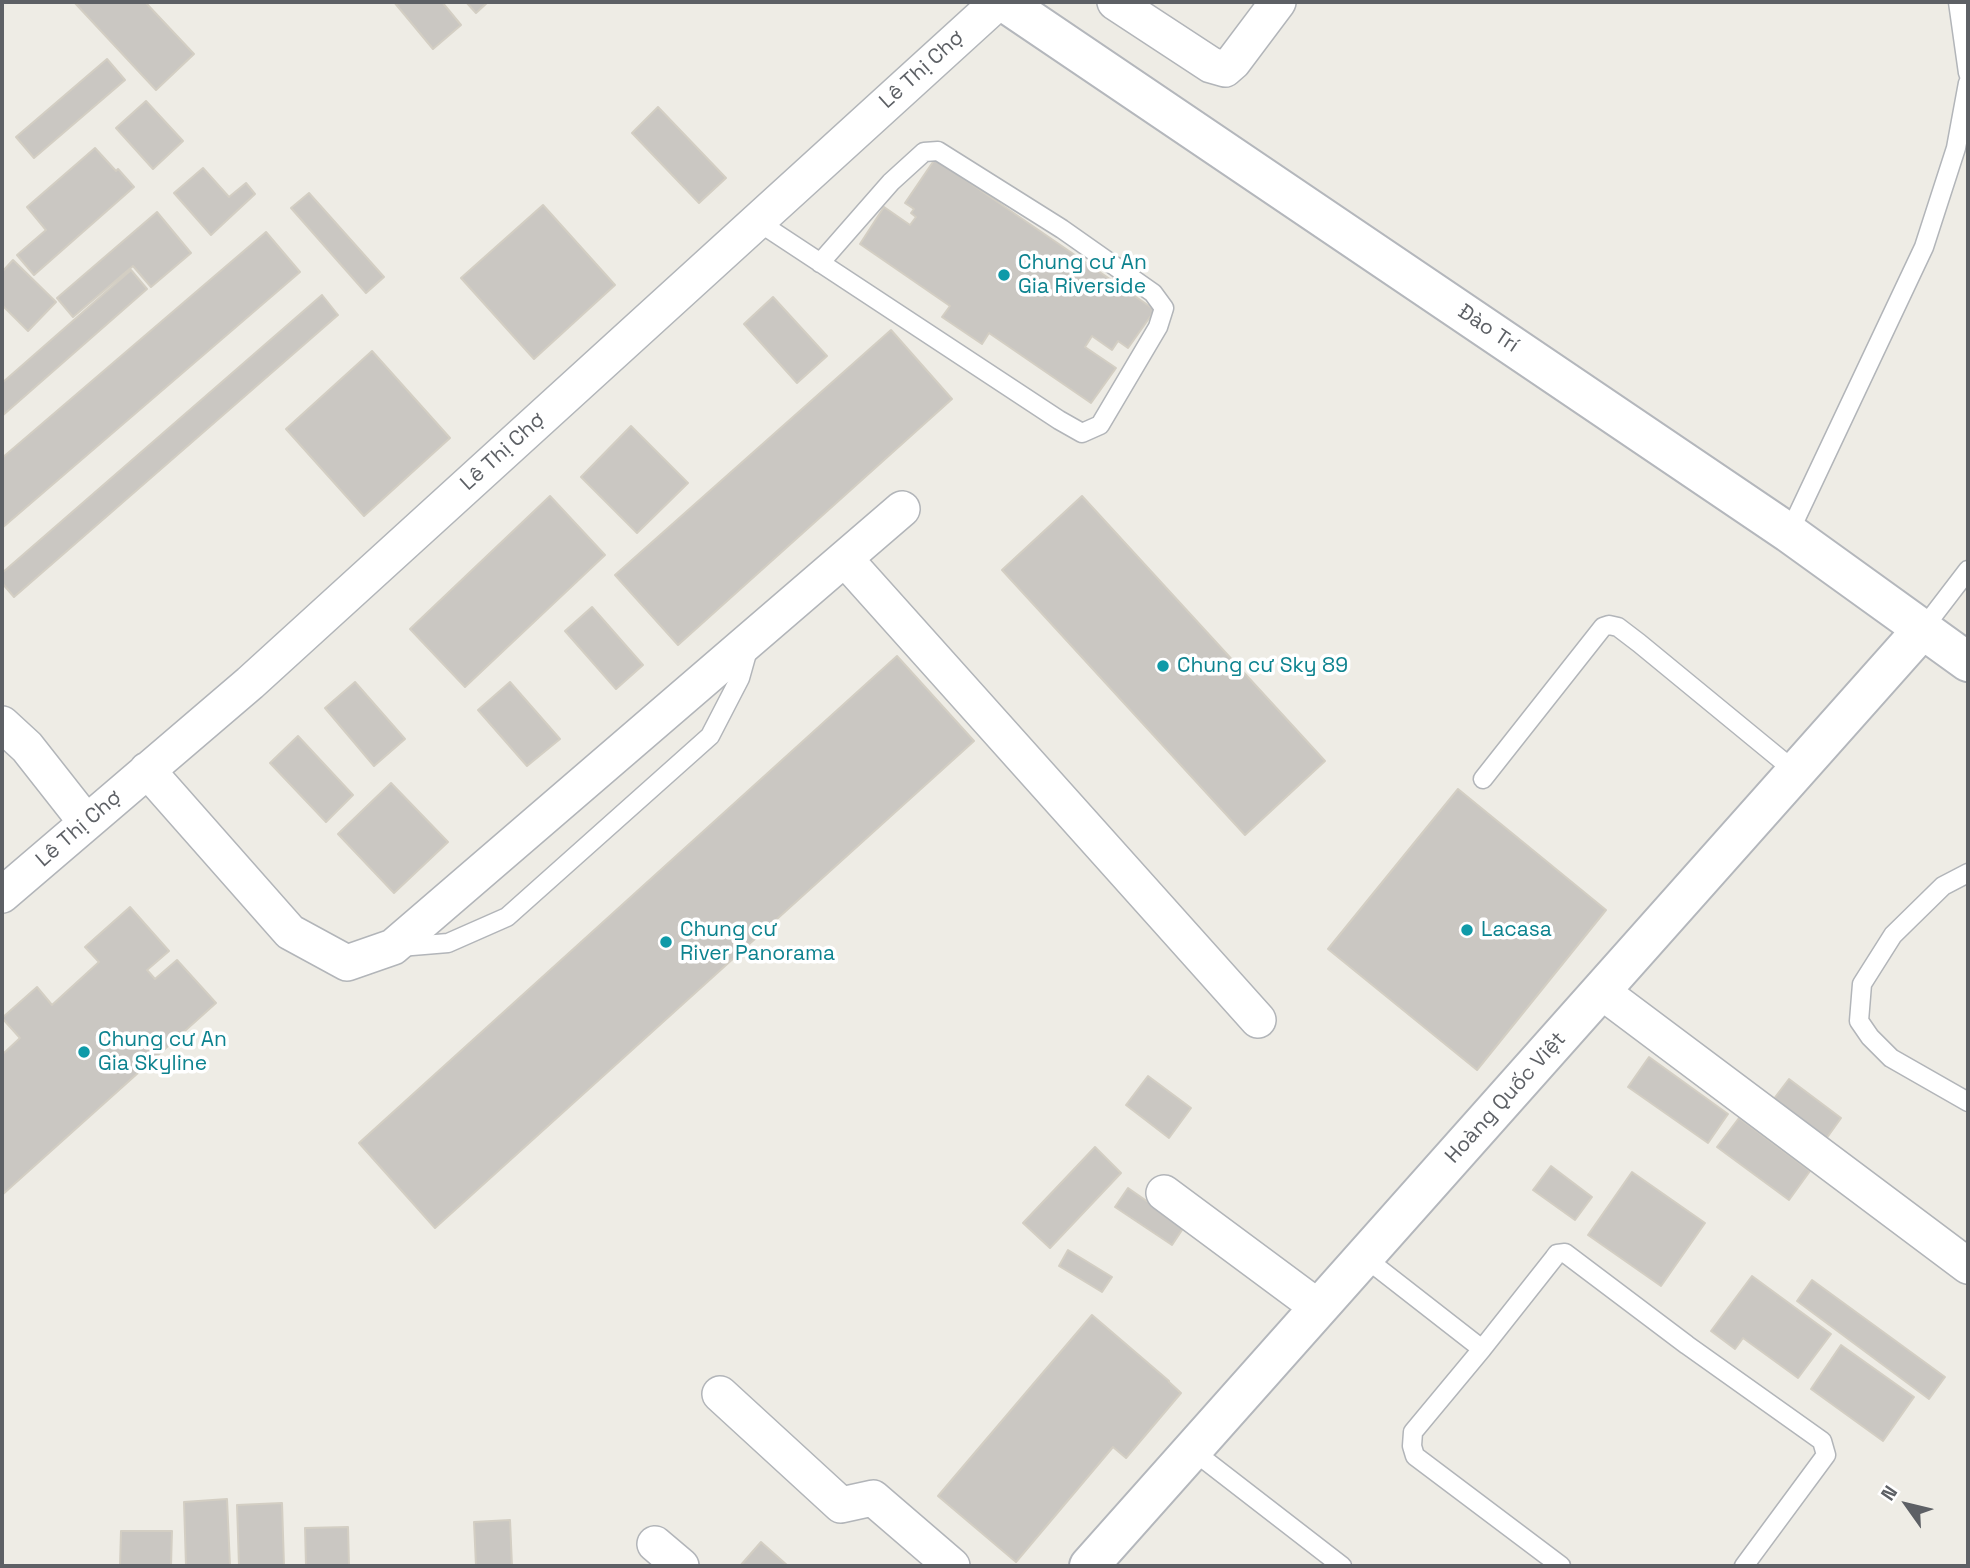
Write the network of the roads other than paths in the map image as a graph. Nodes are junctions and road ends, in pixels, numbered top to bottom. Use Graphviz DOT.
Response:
graph roads {
  1 [pos="998,2"];
  2 [pos="1004,2"];
  3 [pos="1115,2"];
  4 [pos="1278,2"];
  5 [pos="1958,2"];
  6 [pos="1968,73"];
  7 [pos="1968,83"];
  8 [pos="757,220"];
  9 [pos="820,263"];
  10 [pos="902,509"];
  11 [pos="1790,533"];
  12 [pos="845,559"];
  13 [pos="1968,570"];
  14 [pos="1922,630"];
  15 [pos="751,639"];
  16 [pos="1968,662"];
  17 [pos="2,724"];
  18 [pos="147,770"];
  19 [pos="1796,772"];
  20 [pos="1483,779"];
  21 [pos="86,822"];
  22 [pos="1968,873"];
  23 [pos="2,895"];
  24 [pos="393,947"];
  25 [pos="1601,991"];
  26 [pos="1258,1020"];
  27 [pos="1968,1102"];
  28 [pos="1164,1193"];
  29 [pos="1364,1257"];
  30 [pos="1968,1266"];
  31 [pos="1319,1308"];
  32 [pos="1482,1349"];
  33 [pos="720,1394"];
  34 [pos="1192,1450"];
  35 [pos="952,1566"];
  36 [pos="1089,1566"];
  37 [pos="1342,1566"];
  38 [pos="1561,1566"];
  39 [pos="1744,1566"];
  1 -- 8 [label="street, Lê Thị Chợ"];
  2 -- 11 [label="street, Đào Trí"];
  3 -- 4 [label="street"];
  5 -- 6 [label="lane"];
  7 -- 11 [label="lane"];
  8 -- 9 [label="lane"];
  8 -- 18 [label="street, Lê Thị Chợ"];
  9 -- 9 [label="lane"];
  10 -- 12 [label="street"];
  11 -- 14 [label="street, Đào Trí"];
  12 -- 15 [label="street"];
  12 -- 26 [label="street"];
  13 -- 14 [label="lane"];
  14 -- 16 [label="street, Đào Trí"];
  14 -- 19 [label="street, Hoàng Quốc Việt"];
  15 -- 24 [label="street"];
  15 -- 24 [label="lane"];
  17 -- 21 [label="street"];
  18 -- 21 [label="street, Lê Thị Chợ"];
  18 -- 24 [label="street"];
  19 -- 20 [label="lane"];
  19 -- 25 [label="street, Hoàng Quốc Việt"];
  21 -- 23 [label="street, Lê Thị Chợ"];
  22 -- 27 [label="lane"];
  25 -- 29 [label="street, Hoàng Quốc Việt"];
  25 -- 30 [label="street"];
  28 -- 31 [label="street"];
  29 -- 31 [label="street, Hoàng Quốc Việt"];
  29 -- 32 [label="lane"];
  31 -- 34 [label="street, Hoàng Quốc Việt"];
  32 -- 38 [label="lane"];
  32 -- 39 [label="lane"];
  33 -- 35 [label="street"];
  34 -- 36 [label="street, Hoàng Quốc Việt"];
  34 -- 37 [label="lane"];
}
